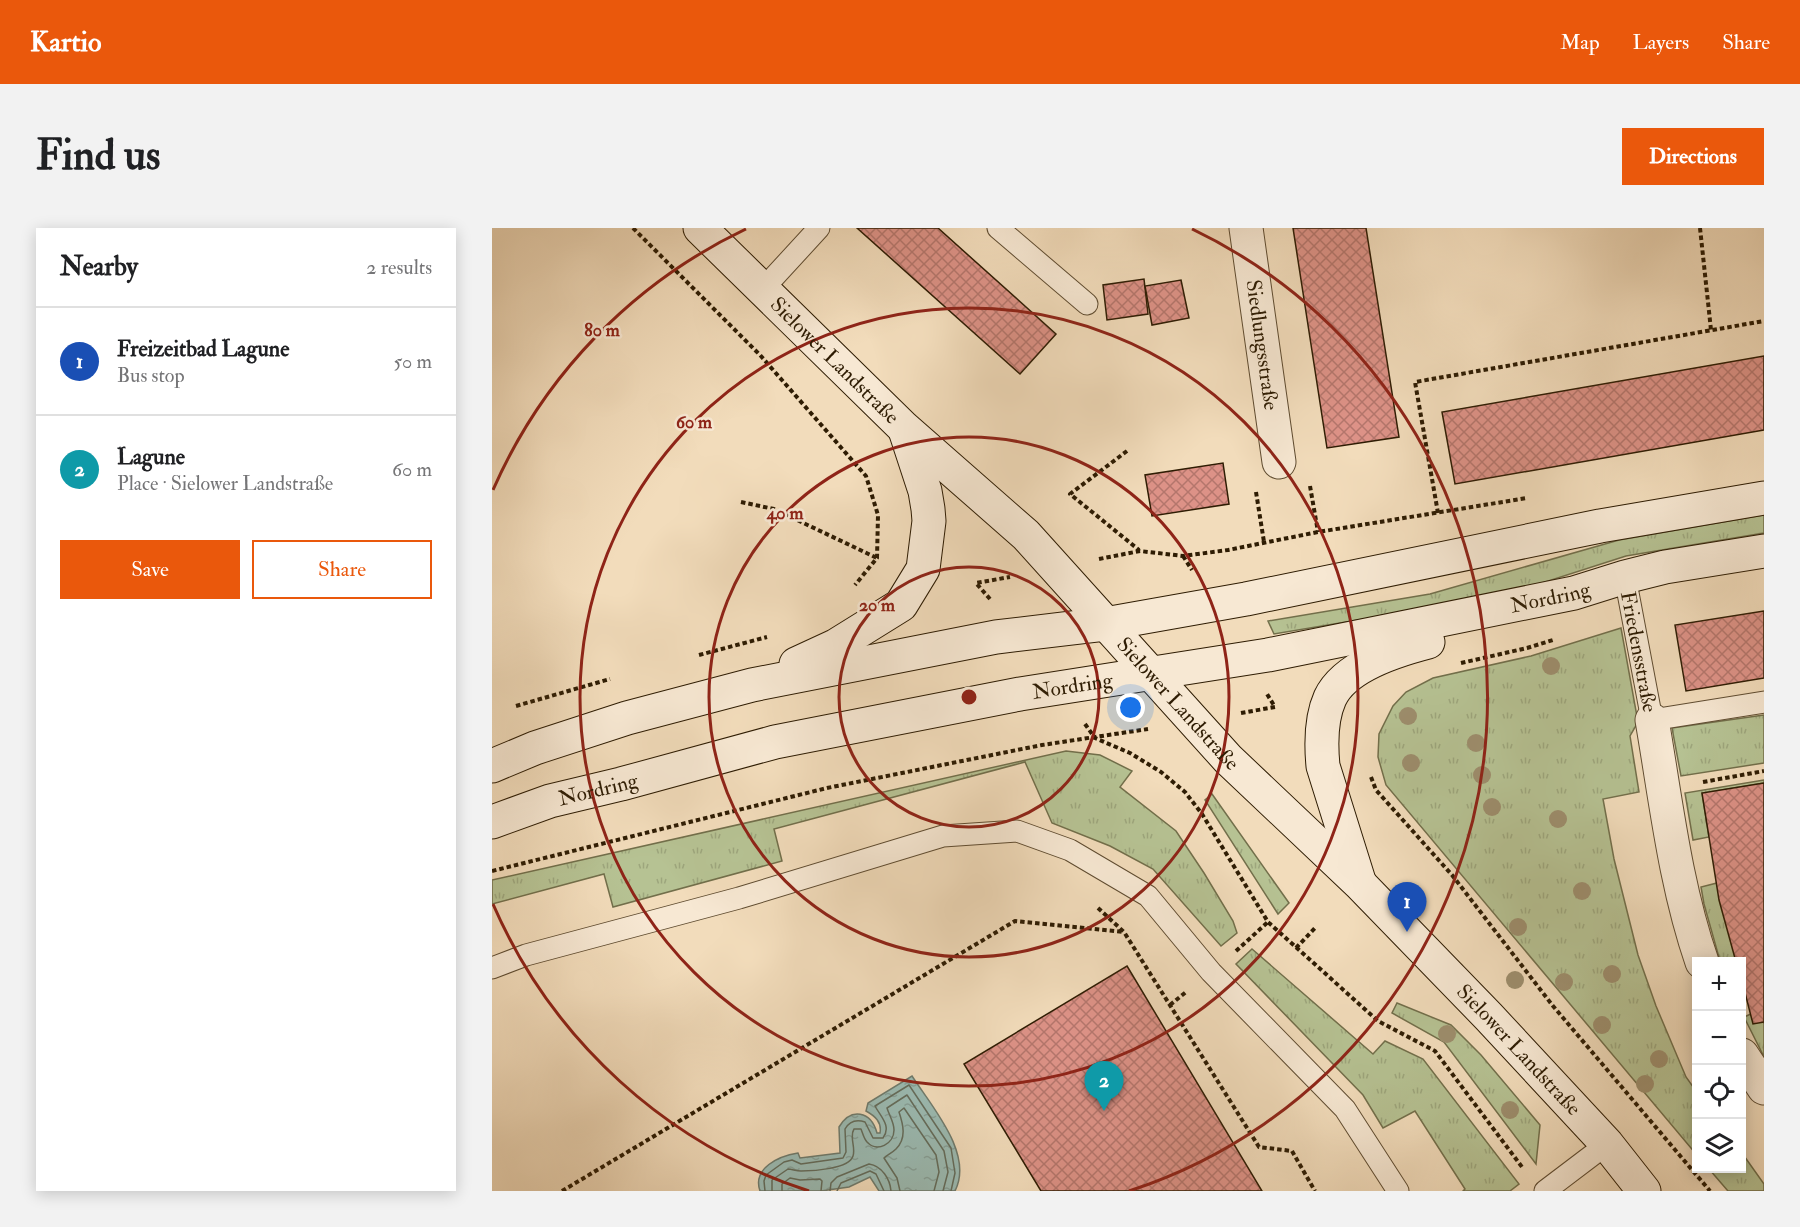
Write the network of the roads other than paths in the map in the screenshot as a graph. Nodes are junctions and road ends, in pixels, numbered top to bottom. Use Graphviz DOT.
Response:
graph roads {
  1 [pos="700,228"];
  2 [pos="819,228"];
  3 [pos="998,228"];
  4 [pos="1246,228"];
  5 [pos="763,289"];
  6 [pos="1087,304"];
  7 [pos="904,428"];
  8 [pos="1279,462"];
  9 [pos="1764,498"];
  10 [pos="1764,551"];
  11 [pos="1625,577"];
  12 [pos="1574,593"];
  13 [pos="1104,624"];
  14 [pos="1151,674"];
  15 [pos="752,685"];
  16 [pos="1764,702"];
  17 [pos="1652,720"];
  18 [pos="492,766"];
  19 [pos="492,822"];
  20 [pos="1360,884"];
  21 [pos="1700,957"];
  22 [pos="492,968"];
  23 [pos="1746,1061"];
  24 [pos="1764,1088"];
  25 [pos="1607,1144"];
  26 [pos="1398,1191"];
  27 [pos="1545,1191"];
  28 [pos="1644,1191"];
  1 -- 5 [label="main road, Sielower Landstraße"];
  2 -- 5 [label="lane"];
  3 -- 6 [label="lane"];
  4 -- 8 [label="main road, Siedlungsstraße"];
  5 -- 7 [label="main road, Sielower Landstraße"];
  7 -- 13 [label="main road, Sielower Landstraße"];
  7 -- 15 [label="main road"];
  9 -- 13 [label="main road"];
  10 -- 11 [label="main road, Nordring"];
  11 -- 12 [label="main road, Nordring"];
  11 -- 17 [label="lane, Friedensstraße"];
  12 -- 14 [label="main road, Nordring"];
  12 -- 20 [label="main road"];
  13 -- 14 [label="main road, Sielower Landstraße"];
  13 -- 15 [label="main road"];
  14 -- 19 [label="main road, Nordring"];
  14 -- 20 [label="main road, Sielower Landstraße"];
  15 -- 18 [label="main road"];
  16 -- 17 [label="lane, Friedensstraße"];
  17 -- 21 [label="main road"];
  20 -- 25 [label="main road, Sielower Landstraße"];
  22 -- 26 [label="lane"];
  23 -- 24 [label="main road"];
  25 -- 27 [label="lane"];
  25 -- 28 [label="main road, Sielower Landstraße"];
}
